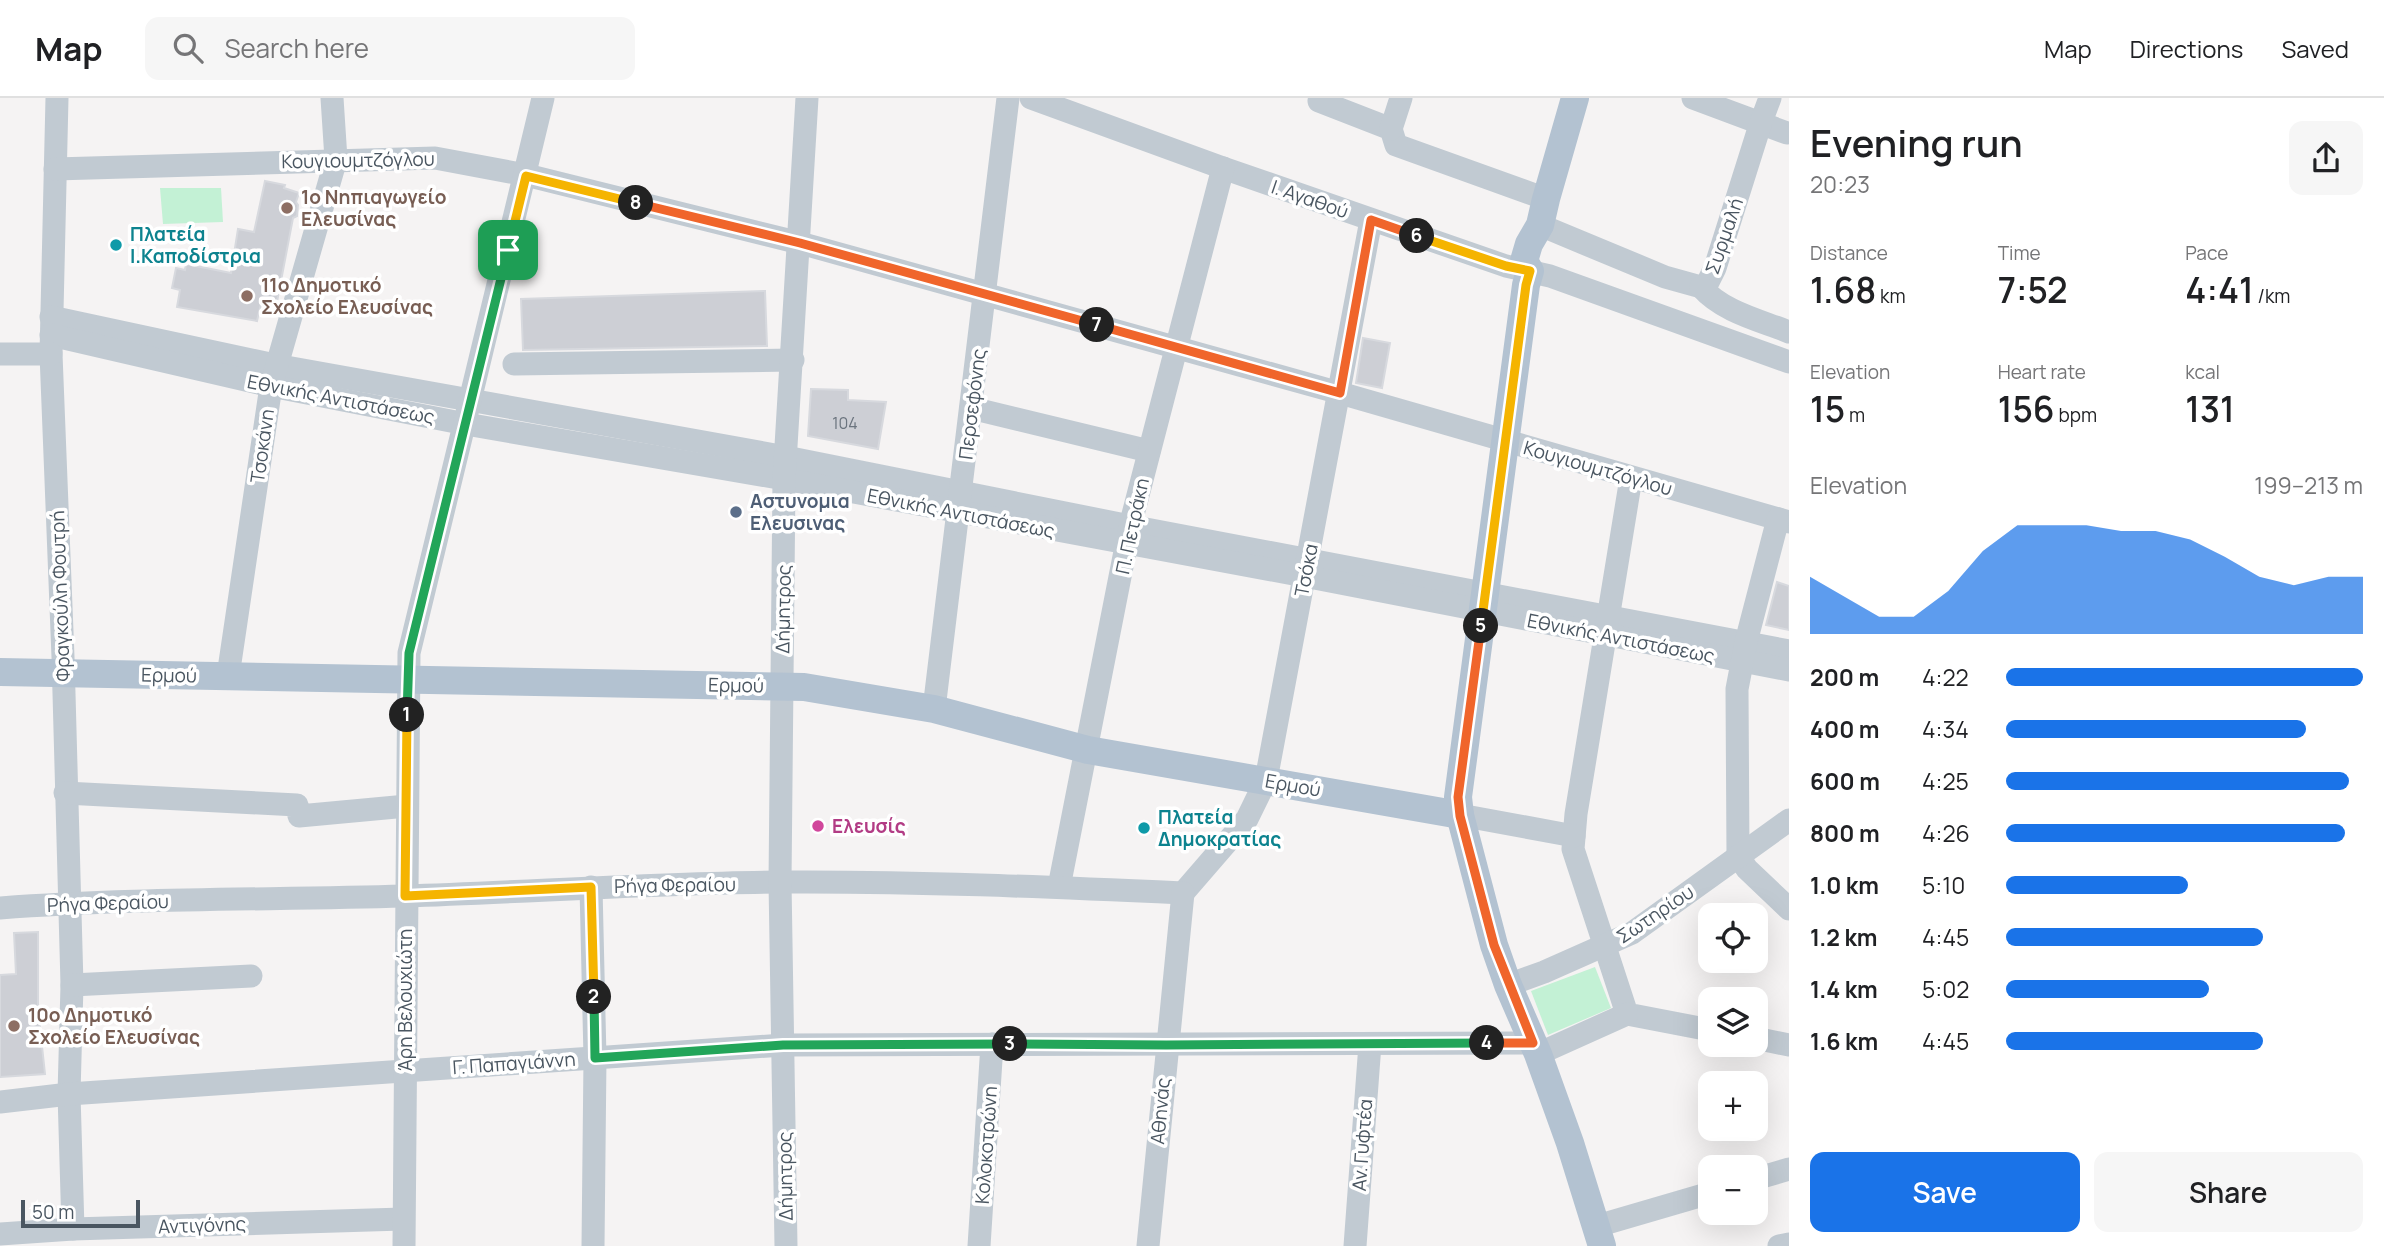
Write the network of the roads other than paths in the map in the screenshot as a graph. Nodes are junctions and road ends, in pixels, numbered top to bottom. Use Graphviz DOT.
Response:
graph roads {
  1 [pos="57,98"];
  2 [pos="332,98"];
  3 [pos="543,98"];
  4 [pos="807,98"];
  5 [pos="1008,98"];
  6 [pos="1031,98"];
  7 [pos="1401,98"];
  8 [pos="1575,98"];
  9 [pos="1693,98"];
  10 [pos="1319,101"];
  11 [pos="1766,106"];
  12 [pos="1391,129"];
  13 [pos="1788,134"];
  14 [pos="336,159"];
  15 [pos="1223,168"];
  16 [pos="55,169"];
  17 [pos="526,176"];
  18 [pos="1543,212"];
  19 [pos="1371,220"];
  20 [pos="800,243"];
  21 [pos="1530,271"];
  22 [pos="1701,287"];
  23 [pos="985,295"];
  24 [pos="1789,332"];
  25 [pos="51,336"];
  26 [pos="1176,347"];
  27 [pos="0,354"];
  28 [pos="793,360"];
  29 [pos="1789,362"];
  30 [pos="514,364"];
  31 [pos="273,375"];
  32 [pos="1340,393"];
  33 [pos="471,400"];
  34 [pos="971,408"];
  35 [pos="466,424"];
  36 [pos="1506,440"];
  37 [pos="1149,451"];
  38 [pos="785,468"];
  39 [pos="1631,478"];
  40 [pos="960,503"];
  41 [pos="1783,521"];
  42 [pos="1128,535"];
  43 [pos="1306,567"];
  44 [pos="1484,602"];
  45 [pos="1607,627"];
  46 [pos="1744,651"];
  47 [pos="1789,651"];
  48 [pos="1789,670"];
  49 [pos="0,672"];
  50 [pos="64,673"];
  51 [pos="228,676"];
  52 [pos="408,680"];
  53 [pos="782,686"];
  54 [pos="934,709"];
  55 [pos="1088,750"];
  56 [pos="1266,780"];
  57 [pos="65,793"];
  58 [pos="407,806"];
  59 [pos="1460,816"];
  60 [pos="1789,820"];
  61 [pos="1574,836"];
  62 [pos="1738,856"];
  63 [pos="780,882"];
  64 [pos="591,887"];
  65 [pos="1059,887"];
  66 [pos="1182,893"];
  67 [pos="405,896"];
  68 [pos="69,903"];
  69 [pos="0,908"];
  70 [pos="1789,909"];
  71 [pos="1604,947"];
  72 [pos="251,976"];
  73 [pos="72,985"];
  74 [pos="1508,985"];
  75 [pos="1627,1014"];
  76 [pos="1698,1028"];
  77 [pos="1768,1041"];
  78 [pos="992,1044"];
  79 [pos="1370,1044"];
  80 [pos="783,1045"];
  81 [pos="1166,1045"];
  82 [pos="1789,1045"];
  83 [pos="1536,1048"];
  84 [pos="595,1058"];
  85 [pos="405,1070"];
  86 [pos="69,1094"];
  87 [pos="0,1102"];
  88 [pos="1789,1170"];
  89 [pos="1768,1176"];
  90 [pos="1698,1198"];
  91 [pos="403,1219"];
  92 [pos="73,1229"];
  93 [pos="0,1234"];
  94 [pos="1600,1236"];
  95 [pos="1789,1244"];
  96 [pos="404,1246"];
  97 [pos="593,1246"];
  98 [pos="786,1246"];
  99 [pos="979,1246"];
  100 [pos="1148,1246"];
  101 [pos="1355,1246"];
  102 [pos="1779,1246"];
  1 -- 16 [label="street, Φραγκούλη Φουτρή"];
  2 -- 14 [label="street, Τσοκάνη"];
  3 -- 17 [label="street, Άρη Βελουχιώτη"];
  4 -- 20 [label="street, Δήμητρος"];
  5 -- 23 [label="street, Περσεφόνης"];
  6 -- 15 [label="street, Ι. Αγαθού"];
  7 -- 12 [label="street"];
  8 -- 18 [label="main road"];
  9 -- 11 [label="street"];
  10 -- 12 [label="street"];
  11 -- 13 [label="street"];
  11 -- 22 [label="street, Συρμαλή"];
  12 -- 18 [label="street, Συρμαλή"];
  14 -- 16 [label="street, Κουγιουμτζόγλου"];
  14 -- 17 [label="street, Κουγιουμτζόγλου"];
  14 -- 31 [label="street, Τσοκάνη"];
  15 -- 19 [label="street, Ι. Αγαθού"];
  15 -- 26 [label="street, Π. Πετράκη"];
  16 -- 25 [label="street, Φραγκούλη Φουτρή"];
  17 -- 20 [label="street, Κουγιουμτζόγλου"];
  17 -- 33 [label="street, Άρη Βελουχιώτη"];
  18 -- 21 [label="main road"];
  18 -- 22 [label="street, Συρμαλή"];
  19 -- 21 [label="street, Ι. Αγαθού"];
  19 -- 32 [label="street, Τσόκα"];
  20 -- 23 [label="street, Κουγιουμτζόγλου"];
  20 -- 28 [label="street, Δήμητρος"];
  21 -- 29 [label="street, Ι. Αγαθού"];
  21 -- 36 [label="main road"];
  22 -- 24 [label="street"];
  23 -- 26 [label="street, Κουγιουμτζόγλου"];
  23 -- 34 [label="street, Περσεφόνης"];
  25 -- 27 [label="street, Εθνικής Αντιστάσεως"];
  25 -- 31 [label="street, Εθνικής Αντιστάσεως"];
  25 -- 50 [label="street, Φραγκούλη Φουτρή"];
  26 -- 32 [label="street, Κουγιουμτζόγλου"];
  26 -- 37 [label="street, Π. Πετράκη"];
  28 -- 30 [label="street"];
  28 -- 38 [label="street, Δήμητρος"];
  31 -- 33 [label="street, Εθνικής Αντιστάσεως"];
  31 -- 35 [label="street, Εθνικής Αντιστάσεως"];
  31 -- 51 [label="street, Τσοκάνη"];
  32 -- 36 [label="street, Κουγιουμτζόγλου"];
  32 -- 43 [label="street, Τσόκα"];
  33 -- 35 [label="street, Άρη Βελουχιώτη"];
  33 -- 38 [label="street, Εθνικής Αντιστάσεως"];
  34 -- 37 [label="street"];
  34 -- 40 [label="street, Περσεφόνης"];
  35 -- 38 [label="street, Εθνικής Αντιστάσεως"];
  35 -- 52 [label="street, Άρη Βελουχιώτη"];
  36 -- 39 [label="street, Κουγιουμτζόγλου"];
  36 -- 44 [label="main road"];
  37 -- 42 [label="street, Π. Πετράκη"];
  38 -- 40 [label="street, Εθνικής Αντιστάσεως"];
  38 -- 53 [label="street, Δήμητρος"];
  39 -- 41 [label="street, Κουγιουμτζόγλου"];
  39 -- 45 [label="street"];
  40 -- 42 [label="street, Εθνικής Αντιστάσεως"];
  40 -- 54 [label="street, Περσεφόνης"];
  41 -- 46 [label="street"];
  42 -- 43 [label="street, Εθνικής Αντιστάσεως"];
  42 -- 55 [label="street, Π. Πετράκη"];
  43 -- 44 [label="street, Εθνικής Αντιστάσεως"];
  43 -- 56 [label="street, Τσόκα"];
  44 -- 45 [label="street, Εθνικής Αντιστάσεως"];
  44 -- 59 [label="main road"];
  45 -- 46 [label="street, Εθνικής Αντιστάσεως"];
  45 -- 61 [label="street"];
  46 -- 47 [label="street, Εθνικής Αντιστάσεως"];
  46 -- 48 [label="street, Εθνικής Αντιστάσεως"];
  46 -- 62 [label="street"];
  49 -- 50 [label="main road, Ερμού"];
  50 -- 51 [label="main road, Ερμού"];
  50 -- 57 [label="street, Φραγκούλη Φουτρή"];
  51 -- 52 [label="main road, Ερμού"];
  52 -- 53 [label="main road, Ερμού"];
  52 -- 58 [label="street, Άρη Βελουχιώτη"];
  53 -- 54 [label="main road, Ερμού"];
  53 -- 63 [label="street, Δήμητρος"];
  54 -- 55 [label="main road, Ερμού"];
  55 -- 56 [label="main road, Ερμού"];
  55 -- 65 [label="street, Π. Πετράκη"];
  56 -- 59 [label="main road, Ερμού"];
  56 -- 66 [label="street, Τσόκα"];
  57 -- 58 [label="street"];
  57 -- 68 [label="street, Φραγκούλη Φουτρή"];
  58 -- 67 [label="street, Άρη Βελουχιώτη"];
  59 -- 61 [label="street"];
  59 -- 74 [label="main road"];
  60 -- 62 [label="street, Σωτηρίου"];
  61 -- 71 [label="street"];
  62 -- 70 [label="street"];
  62 -- 71 [label="street, Σωτηρίου"];
  63 -- 64 [label="street, Ρήγα Φεραίου"];
  63 -- 65 [label="street, Ρήγα Φεραίου"];
  63 -- 80 [label="street, Δήμητρος"];
  64 -- 67 [label="street, Ρήγα Φεραίου"];
  64 -- 84 [label="street"];
  65 -- 66 [label="street, Ρήγα Φεραίου"];
  66 -- 81 [label="street, Αθηνάς"];
  67 -- 68 [label="street, Ρήγα Φεραίου"];
  67 -- 85 [label="street, Άρη Βελουχιώτη"];
  68 -- 69 [label="street, Ρήγα Φεραίου"];
  68 -- 73 [label="street, Φραγκούλη Φουτρή"];
  71 -- 74 [label="street, Σωτηρίου"];
  71 -- 75 [label="street"];
  72 -- 73 [label="street"];
  73 -- 86 [label="street, Φραγκούλη Φουτρή"];
  74 -- 83 [label="main road"];
  75 -- 76 [label="street"];
  75 -- 83 [label="street"];
  77 -- 82 [label="street"];
  78 -- 80 [label="street, Γ. Παπαγιάννη"];
  78 -- 81 [label="street, Γ. Παπαγιάννη"];
  78 -- 99 [label="street, Κολοκοτρώνη"];
  79 -- 81 [label="street, Γ. Παπαγιάννη"];
  79 -- 83 [label="street, Γ. Παπαγιάννη"];
  79 -- 101 [label="street, Αν. Γυφτέα"];
  80 -- 84 [label="street, Γ. Παπαγιάννη"];
  80 -- 98 [label="street, Δήμητρος"];
  81 -- 100 [label="street, Αθηνάς"];
  83 -- 94 [label="main road"];
  84 -- 85 [label="street, Γ. Παπαγιάννη"];
  84 -- 97 [label="street"];
  85 -- 86 [label="street, Γ. Παπαγιάννη"];
  85 -- 91 [label="street, Άρη Βελουχιώτη"];
  86 -- 87 [label="street, Γ. Παπαγιάννη"];
  86 -- 92 [label="street, Φραγκούλη Φουτρή"];
  88 -- 89 [label="street"];
  90 -- 94 [label="street"];
  91 -- 92 [label="street, Αντιγόνης"];
  91 -- 96 [label="street, Άρη Βελουχιώτη"];
  92 -- 93 [label="street, Αντιγόνης"];
  95 -- 102 [label="street"];
}
